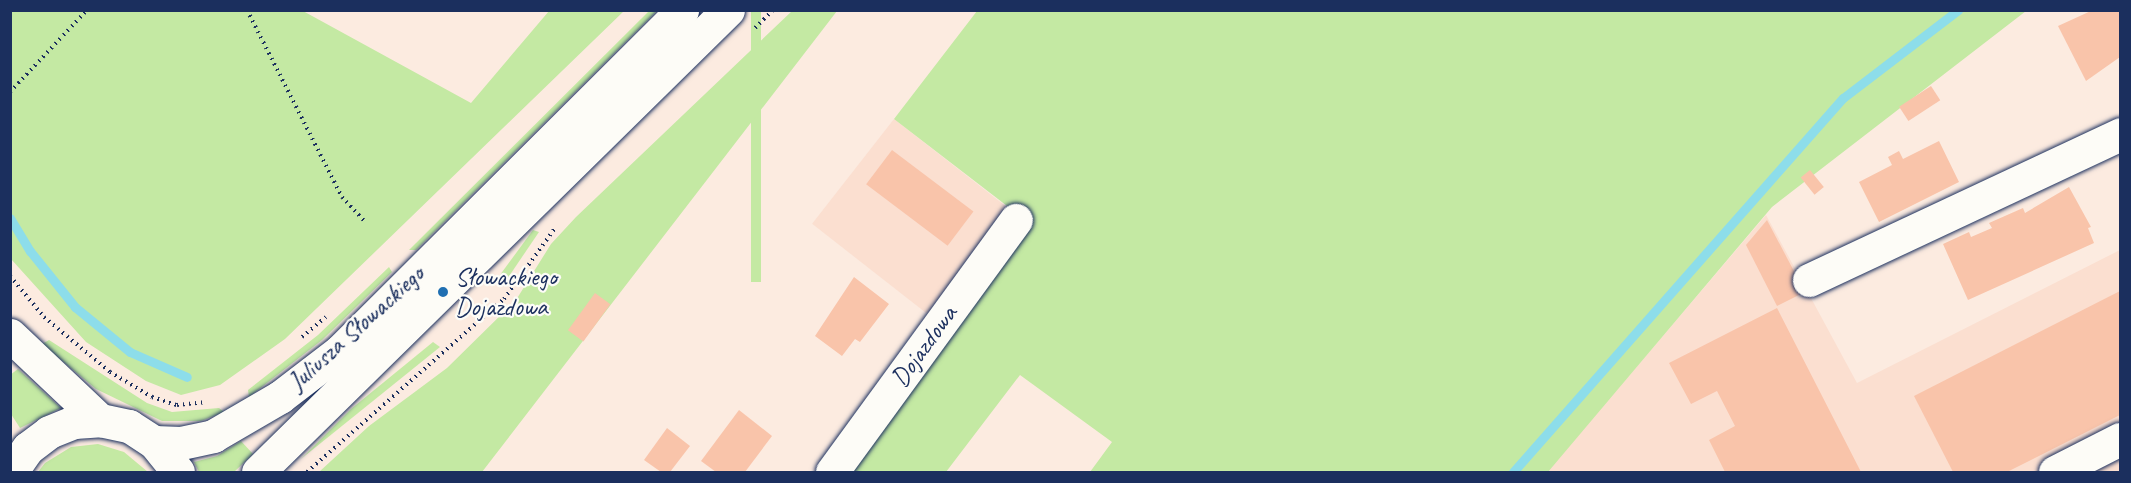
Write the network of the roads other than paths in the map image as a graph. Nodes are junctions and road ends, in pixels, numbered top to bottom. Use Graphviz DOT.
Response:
graph roads {
  1 [pos="682,10"];
  2 [pos="728,10"];
  3 [pos="2121,134"];
  4 [pos="1016,220"];
  5 [pos="1809,280"];
  6 [pos="10,335"];
  7 [pos="100,420"];
  8 [pos="2121,439"];
  9 [pos="154,442"];
  10 [pos="11,471"];
  11 [pos="178,472"];
  12 [pos="258,472"];
  13 [pos="832,472"];
  14 [pos="2055,472"];
  1 -- 9 [label="main road, Juliusza Słowackiego"];
  2 -- 12 [label="main road, Juliusza Słowackiego"];
  3 -- 5 [label="main road"];
  4 -- 13 [label="main road, Dojazdowa"];
  6 -- 7 [label="main road"];
  7 -- 9 [label="main road"];
  7 -- 10 [label="main road"];
  8 -- 14 [label="main road"];
  9 -- 11 [label="main road"];
}
